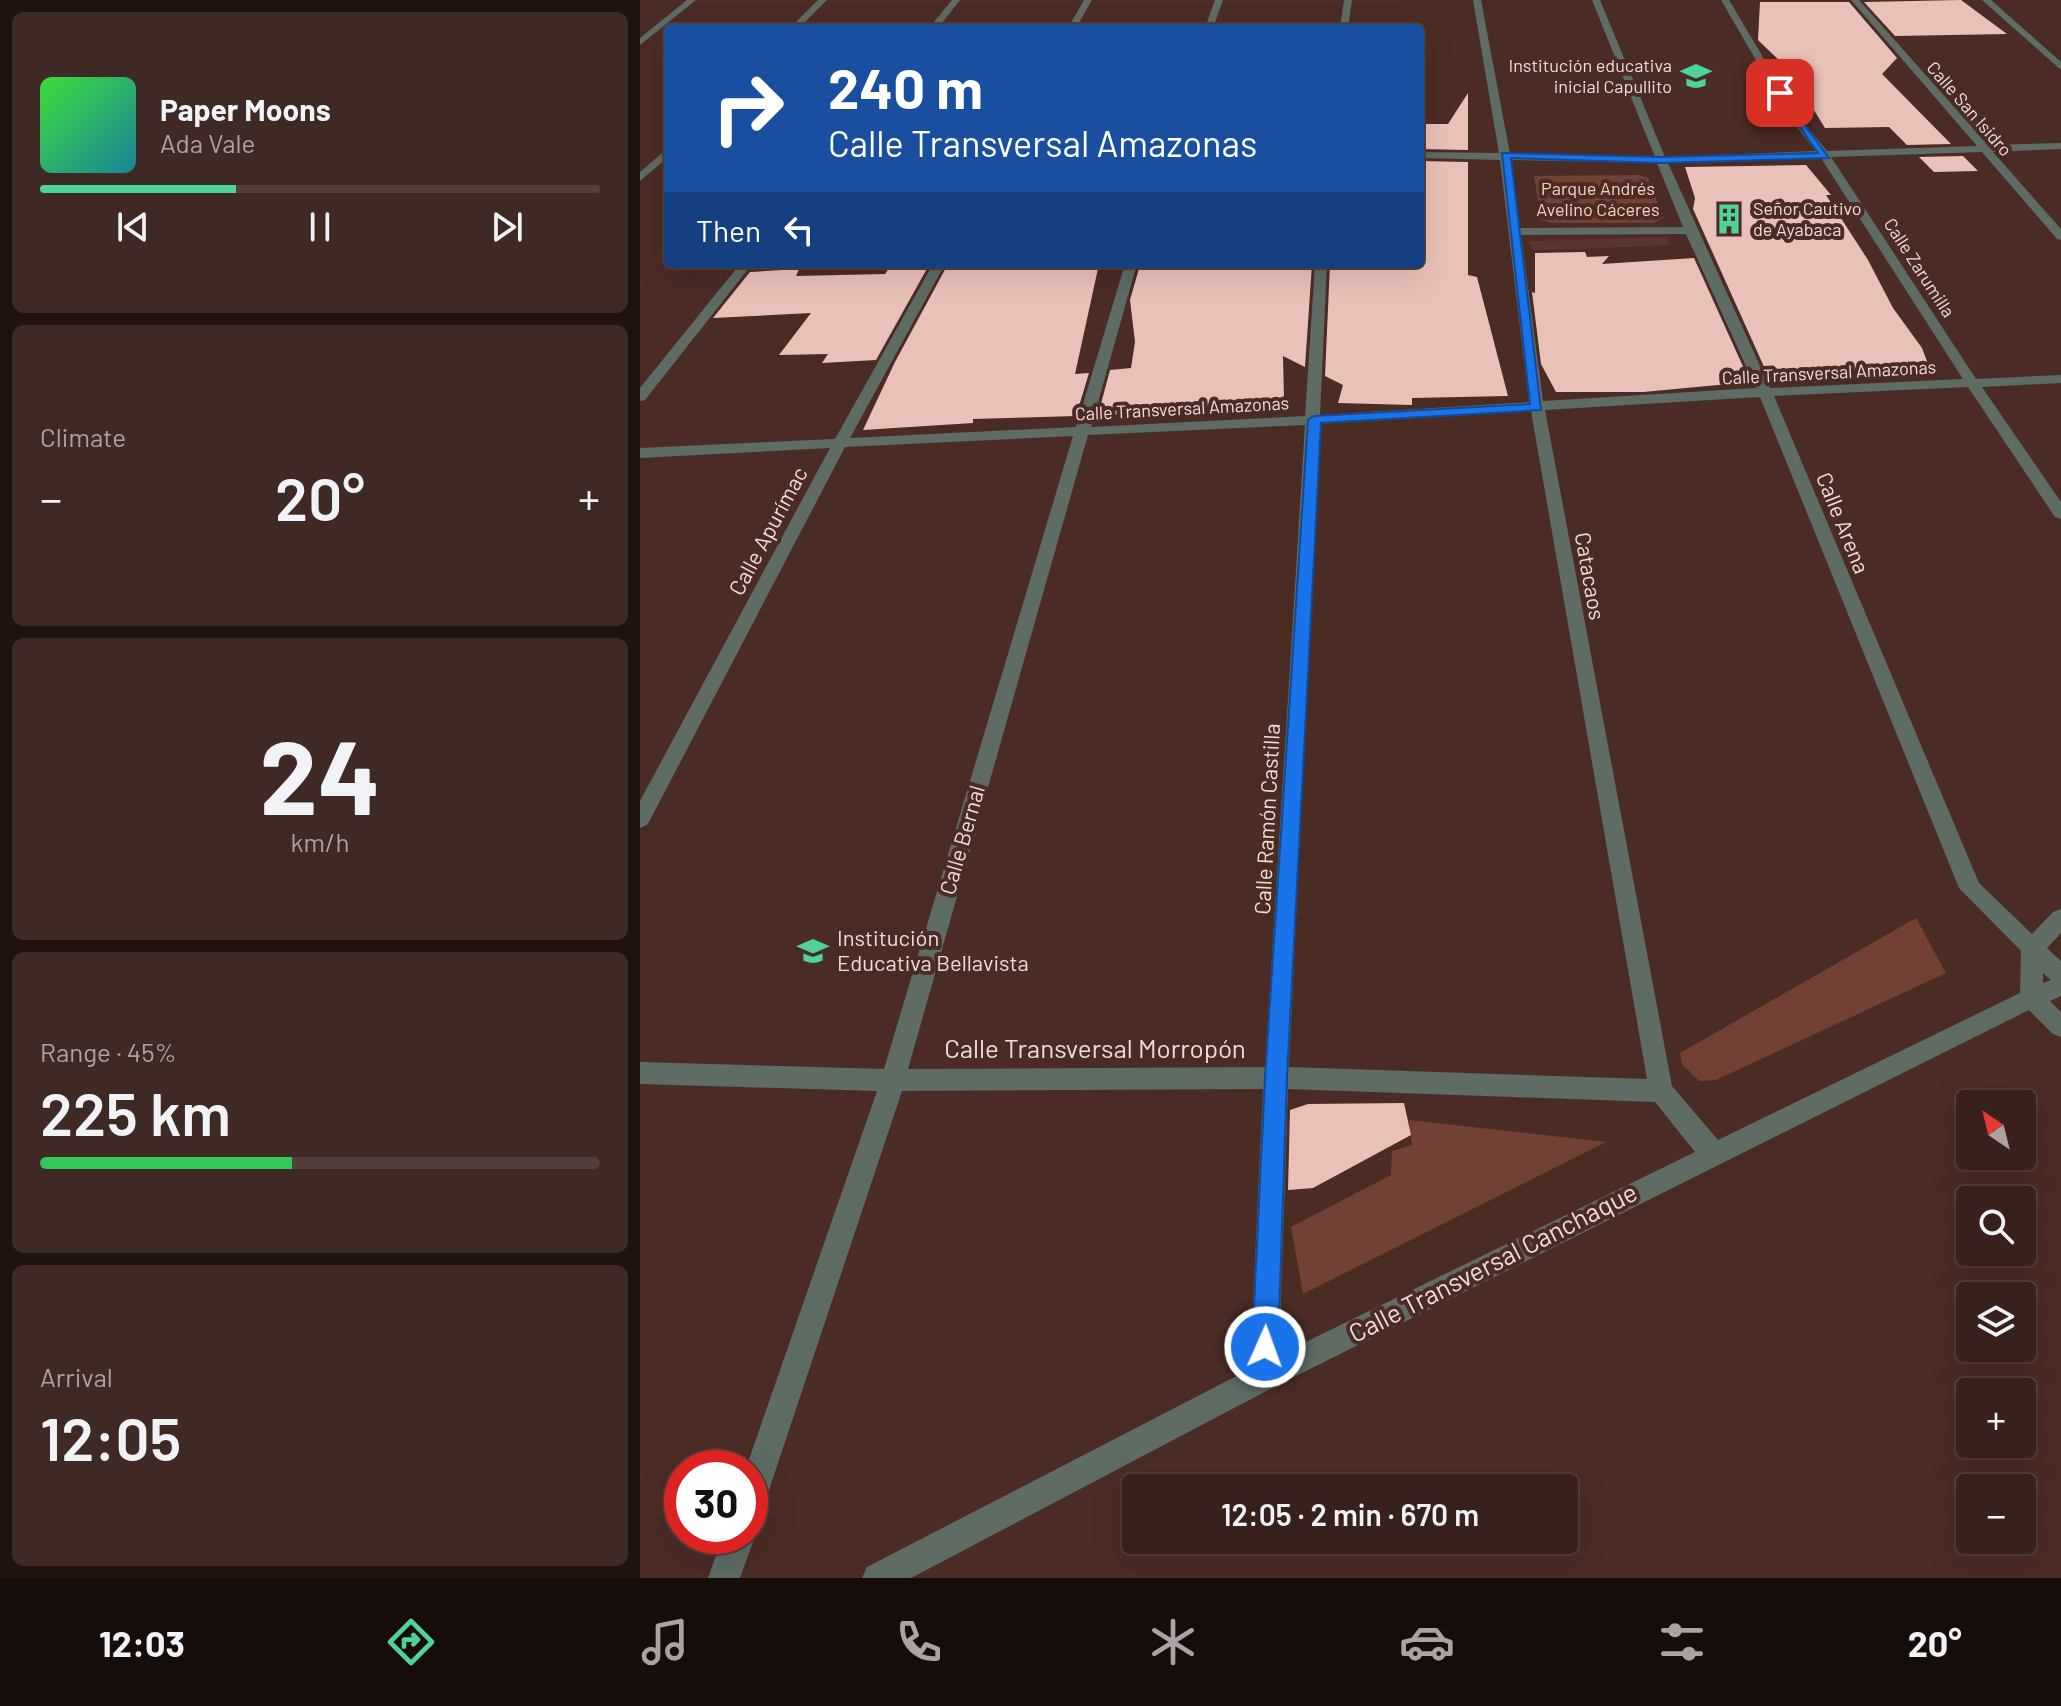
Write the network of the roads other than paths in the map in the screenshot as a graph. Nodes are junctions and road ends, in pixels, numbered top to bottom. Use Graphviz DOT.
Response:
graph roads {
  1 [pos="692,0"];
  2 [pos="823,0"];
  3 [pos="956,0"];
  4 [pos="1088,0"];
  5 [pos="1219,0"];
  6 [pos="1348,0"];
  7 [pos="1477,0"];
  8 [pos="1596,0"];
  9 [pos="1725,0"];
  10 [pos="1855,0"];
  11 [pos="1986,0"];
  12 [pos="798,24"];
  13 [pos="936,24"];
  14 [pos="1074,24"];
  15 [pos="1210,24"];
  16 [pos="1345,24"];
  17 [pos="640,42"];
  18 [pos="2061,67"];
  19 [pos="2061,146"];
  20 [pos="1982,149"];
  21 [pos="664,155"];
  22 [pos="1424,155"];
  23 [pos="1505,155"];
  24 [pos="1825,156"];
  25 [pos="1661,160"];
  26 [pos="640,165"];
  27 [pos="653,165"];
  28 [pos="664,165"];
  29 [pos="640,178"];
  30 [pos="1690,230"];
  31 [pos="1513,232"];
  32 [pos="2061,236"];
  33 [pos="743,268"];
  34 [pos="937,268"];
  35 [pos="1130,268"];
  36 [pos="1321,268"];
  37 [pos="2061,379"];
  38 [pos="1973,384"];
  39 [pos="1765,392"];
  40 [pos="640,397"];
  41 [pos="1537,407"];
  42 [pos="1314,420"];
  43 [pos="1080,432"];
  44 [pos="840,443"];
  45 [pos="640,453"];
  46 [pos="2061,514"];
  47 [pos="640,820"];
  48 [pos="2061,918"];
  49 [pos="2032,949"];
  50 [pos="2061,975"];
  51 [pos="2061,986"];
  52 [pos="2032,998"];
  53 [pos="2061,1027"];
  54 [pos="640,1073"];
  55 [pos="1276,1078"];
  56 [pos="893,1080"];
  57 [pos="1661,1091"];
  58 [pos="1712,1153"];
  59 [pos="1264,1377"];
  60 [pos="768,1450"];
  61 [pos="733,1554"];
  62 [pos="724,1578"];
  63 [pos="878,1578"];
  1 -- 17 [label="street"];
  2 -- 12 [label="street"];
  3 -- 13 [label="street"];
  4 -- 14 [label="street"];
  5 -- 15 [label="street"];
  6 -- 16 [label="street"];
  7 -- 23 [label="street, Catacaos"];
  8 -- 25 [label="street, Calle Arena"];
  9 -- 24 [label="street, Calle Zarumilla"];
  10 -- 20 [label="street, Calle San Isidro"];
  11 -- 18 [label="street"];
  19 -- 20 [label="street"];
  20 -- 24 [label="street"];
  20 -- 32 [label="street, Calle San Isidro"];
  21 -- 27 [label="street"];
  22 -- 23 [label="street"];
  23 -- 25 [label="street"];
  23 -- 31 [label="street, Catacaos"];
  24 -- 25 [label="street"];
  24 -- 38 [label="street, Calle Zarumilla"];
  25 -- 30 [label="street, Calle Arena"];
  26 -- 27 [label="street"];
  27 -- 28 [label="street"];
  27 -- 29 [label="street"];
  30 -- 31 [label="street"];
  30 -- 39 [label="street, Calle Arena"];
  31 -- 41 [label="street, Catacaos"];
  33 -- 40 [label="street"];
  34 -- 44 [label="street, Calle Apurímac"];
  35 -- 43 [label="street, Calle Bernal"];
  36 -- 42 [label="street, Calle Ramón Castilla"];
  37 -- 38 [label="street, Calle Transversal Amazonas"];
  38 -- 39 [label="street, Calle Transversal Amazonas"];
  38 -- 46 [label="street, Calle Zarumilla"];
  39 -- 41 [label="street, Calle Transversal Amazonas"];
  39 -- 49 [label="street, Calle Arena"];
  41 -- 42 [label="street, Calle Transversal Amazonas"];
  41 -- 57 [label="street, Catacaos"];
  42 -- 43 [label="street, Calle Transversal Amazonas"];
  42 -- 55 [label="street, Calle Ramón Castilla"];
  43 -- 44 [label="street, Calle Transversal Amazonas"];
  43 -- 56 [label="street, Calle Bernal"];
  44 -- 45 [label="street, Calle Transversal Amazonas"];
  44 -- 47 [label="street, Calle Apurímac"];
  48 -- 49 [label="street"];
  49 -- 50 [label="street, Calle Arena"];
  49 -- 52 [label="street"];
  51 -- 52 [label="street, Calle Transversal Canchaque"];
  52 -- 53 [label="street"];
  52 -- 58 [label="street, Calle Transversal Canchaque"];
  54 -- 56 [label="street, Calle Transversal Morropón"];
  55 -- 56 [label="street, Calle Transversal Morropón"];
  55 -- 57 [label="street, Calle Transversal Morropón"];
  55 -- 59 [label="street, Calle Ramón Castilla"];
  56 -- 60 [label="street, Calle Bernal"];
  57 -- 58 [label="street"];
  58 -- 59 [label="street, Calle Transversal Canchaque"];
  59 -- 63 [label="street, Calle Transversal Canchaque"];
  61 -- 62 [label="street"];
}
